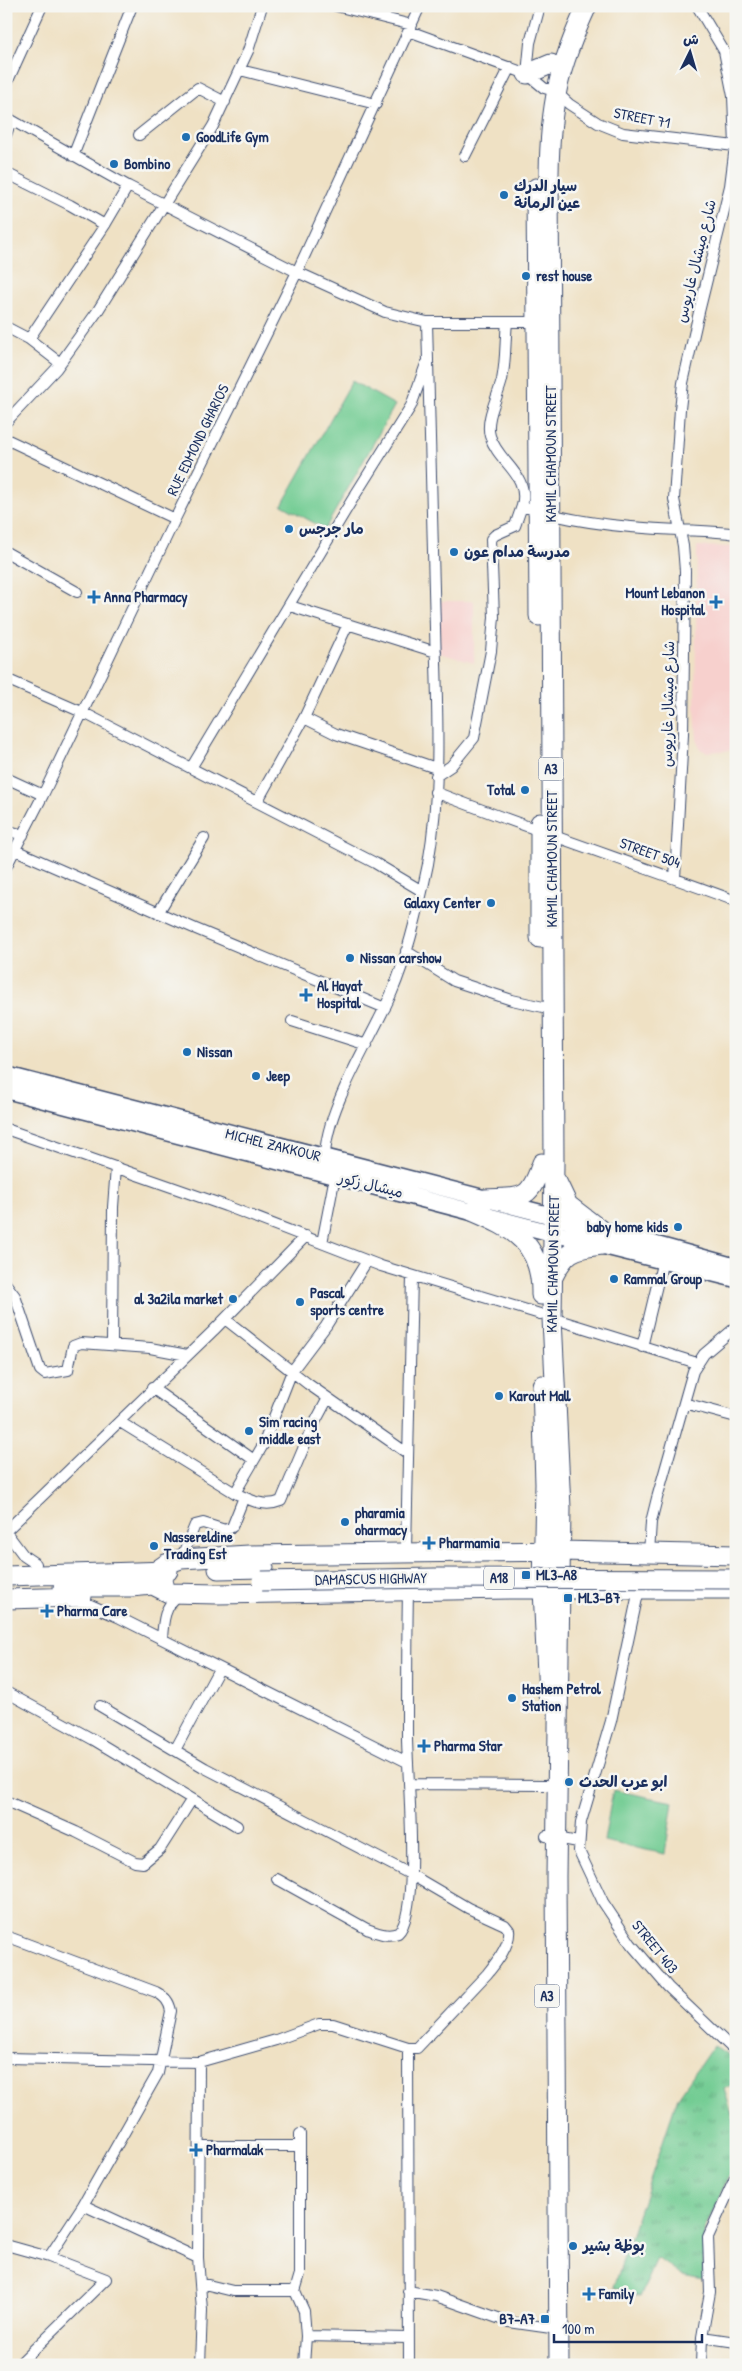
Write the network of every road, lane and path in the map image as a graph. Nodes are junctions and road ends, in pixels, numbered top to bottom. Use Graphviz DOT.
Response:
graph roads {
  1 [pos="42,6"];
  2 [pos="132,6"];
  3 [pos="262,6"];
  4 [pos="336,6"];
  5 [pos="420,6"];
  6 [pos="540,6"];
  7 [pos="573,6"];
  8 [pos="587,6"];
  9 [pos="696,6"];
  10 [pos="410,28"];
  11 [pos="550,64"];
  12 [pos="240,70"];
  13 [pos="518,71"];
  14 [pos="6,85"];
  15 [pos="550,90"];
  16 [pos="225,102"];
  17 [pos="376,104"];
  18 [pos="9,119"];
  19 [pos="139,135"];
  20 [pos="6,136"];
  21 [pos="734,146"];
  22 [pos="73,156"];
  23 [pos="465,156"];
  24 [pos="6,174"];
  25 [pos="128,186"];
  26 [pos="165,204"];
  27 [pos="105,225"];
  28 [pos="297,272"];
  29 [pos="427,322"];
  30 [pos="507,322"];
  31 [pos="544,323"];
  32 [pos="6,327"];
  33 [pos="29,339"];
  34 [pos="428,358"];
  35 [pos="60,362"];
  36 [pos="411,406"];
  37 [pos="430,407"];
  38 [pos="6,422"];
  39 [pos="6,439"];
  40 [pos="537,511"];
  41 [pos="176,518"];
  42 [pos="679,530"];
  43 [pos="736,534"];
  44 [pos="6,552"];
  45 [pos="77,592"];
  46 [pos="290,606"];
  47 [pos="348,624"];
  48 [pos="436,652"];
  49 [pos="6,679"];
  50 [pos="84,713"];
  51 [pos="304,718"];
  52 [pos="191,768"];
  53 [pos="436,772"];
  54 [pos="6,778"];
  55 [pos="435,792"];
  56 [pos="43,795"];
  57 [pos="257,802"];
  58 [pos="6,830"];
  59 [pos="546,833"];
  60 [pos="23,835"];
  61 [pos="204,838"];
  62 [pos="15,850"];
  63 [pos="6,867"];
  64 [pos="675,878"];
  65 [pos="422,891"];
  66 [pos="736,901"];
  67 [pos="158,913"];
  68 [pos="406,951"];
  69 [pos="385,1008"];
  70 [pos="547,1008"];
  71 [pos="292,1021"];
  72 [pos="367,1045"];
  73 [pos="6,1075"];
  74 [pos="6,1090"];
  75 [pos="6,1129"];
  76 [pos="325,1158"];
  77 [pos="548,1163"];
  78 [pos="116,1167"];
  79 [pos="335,1176"];
  80 [pos="479,1205"];
  81 [pos="547,1223"];
  82 [pos="306,1236"];
  83 [pos="602,1238"];
  84 [pos="322,1243"];
  85 [pos="663,1260"];
  86 [pos="367,1261"];
  87 [pos="736,1267"];
  88 [pos="412,1276"];
  89 [pos="736,1278"];
  90 [pos="546,1280"];
  91 [pos="6,1284"];
  92 [pos="546,1316"];
  93 [pos="225,1319"];
  94 [pos="736,1327"];
  95 [pos="112,1345"];
  96 [pos="642,1347"];
  97 [pos="187,1355"];
  98 [pos="697,1363"];
  99 [pos="292,1371"];
  100 [pos="152,1388"];
  101 [pos="328,1398"];
  102 [pos="684,1403"];
  103 [pos="736,1417"];
  104 [pos="120,1422"];
  105 [pos="407,1453"];
  106 [pos="254,1460"];
  107 [pos="239,1495"];
  108 [pos="555,1502"];
  109 [pos="7,1533"];
  110 [pos="406,1551"];
  111 [pos="498,1551"];
  112 [pos="552,1551"];
  113 [pos="594,1552"];
  114 [pos="619,1552"];
  115 [pos="648,1553"];
  116 [pos="736,1555"];
  117 [pos="181,1559"];
  118 [pos="36,1564"];
  119 [pos="6,1565"];
  120 [pos="736,1567"];
  121 [pos="263,1574"];
  122 [pos="6,1576"];
  123 [pos="152,1576"];
  124 [pos="736,1579"];
  125 [pos="70,1586"];
  126 [pos="6,1588"];
  127 [pos="585,1588"];
  128 [pos="501,1589"];
  129 [pos="552,1589"];
  130 [pos="617,1589"];
  131 [pos="736,1589"];
  132 [pos="639,1590"];
  133 [pos="408,1591"];
  134 [pos="181,1593"];
  135 [pos="6,1599"];
  136 [pos="552,1627"];
  137 [pos="162,1639"];
  138 [pos="220,1669"];
  139 [pos="6,1692"];
  140 [pos="100,1706"];
  141 [pos="175,1750"];
  142 [pos="408,1762"];
  143 [pos="410,1784"];
  144 [pos="547,1785"];
  145 [pos="192,1800"];
  146 [pos="6,1802"];
  147 [pos="237,1826"];
  148 [pos="551,1836"];
  149 [pos="578,1842"];
  150 [pos="410,1874"];
  151 [pos="277,1879"];
  152 [pos="6,1936"];
  153 [pos="408,2048"];
  154 [pos="736,2052"];
  155 [pos="6,2058"];
  156 [pos="161,2061"];
  157 [pos="199,2062"];
  158 [pos="300,2134"];
  159 [pos="199,2146"];
  160 [pos="299,2146"];
  161 [pos="736,2176"];
  162 [pos="83,2204"];
  163 [pos="6,2244"];
  164 [pos="49,2257"];
  165 [pos="198,2258"];
  166 [pos="200,2283"];
  167 [pos="295,2291"];
  168 [pos="408,2291"];
  169 [pos="554,2328"];
  170 [pos="306,2336"];
  171 [pos="702,2337"];
  172 [pos="408,2338"];
  173 [pos="736,2342"];
  174 [pos="18,2365"];
  175 [pos="200,2365"];
  176 [pos="304,2365"];
  177 [pos="409,2365"];
  178 [pos="549,2365"];
  179 [pos="559,2365"];
  180 [pos="701,2365"];
  1 -- 14 [label="street"];
  2 -- 22 [label="street"];
  3 -- 12 [label="street"];
  4 -- 10 [label="street, STREET 71"];
  5 -- 10 [label="street, RUE EDMOND GHARIOS"];
  6 -- 13 [label="street"];
  7 -- 11 [label="highway, A3"];
  8 -- 15 [label="highway, KAMIL CHAMOUN STREET / A3"];
  9 -- 21 [label="street, شارع ميشال غاريوس"];
  10 -- 13 [label="street, STREET 71"];
  10 -- 17 [label="street, RUE EDMOND GHARIOS"];
  11 -- 13 [label="highway"];
  11 -- 15 [label="highway, KAMIL CHAMOUN STREET / A3"];
  12 -- 16 [label="street"];
  12 -- 17 [label="street"];
  13 -- 15 [label="street, STREET 71"];
  13 -- 23 [label="street"];
  15 -- 21 [label="street, STREET 71"];
  15 -- 31 [label="highway, KAMIL CHAMOUN STREET / A3"];
  16 -- 19 [label="street"];
  16 -- 26 [label="street"];
  17 -- 28 [label="street, RUE EDMOND GHARIOS"];
  18 -- 20 [label="street"];
  18 -- 22 [label="street"];
  21 -- 42 [label="street, شارع ميشال غاريوس"];
  22 -- 25 [label="street"];
  24 -- 27 [label="street"];
  25 -- 26 [label="street"];
  25 -- 27 [label="street"];
  26 -- 28 [label="street"];
  26 -- 35 [label="street"];
  27 -- 33 [label="street"];
  28 -- 29 [label="street"];
  28 -- 41 [label="street, RUE EDMOND GHARIOS"];
  29 -- 30 [label="street"];
  29 -- 34 [label="street"];
  30 -- 31 [label="street"];
  30 -- 40 [label="street"];
  31 -- 40 [label="highway, KAMIL CHAMOUN STREET / A3"];
  32 -- 33 [label="street"];
  33 -- 35 [label="street"];
  34 -- 36 [label="street"];
  34 -- 37 [label="street"];
  35 -- 38 [label="street"];
  36 -- 37 [label="street"];
  36 -- 46 [label="street"];
  37 -- 48 [label="street"];
  39 -- 41 [label="street"];
  40 -- 42 [label="street"];
  40 -- 53 [label="street"];
  40 -- 59 [label="highway, KAMIL CHAMOUN STREET / A3"];
  41 -- 50 [label="street, RUE EDMOND GHARIOS"];
  42 -- 43 [label="street"];
  42 -- 64 [label="street, شارع ميشال غاريوس"];
  44 -- 45 [label="street"];
  46 -- 47 [label="street"];
  46 -- 52 [label="street"];
  47 -- 48 [label="street"];
  47 -- 51 [label="street"];
  48 -- 53 [label="street"];
  49 -- 50 [label="street"];
  50 -- 52 [label="street"];
  50 -- 56 [label="street, RUE EDMOND GHARIOS"];
  51 -- 53 [label="street"];
  51 -- 57 [label="street"];
  52 -- 57 [label="street"];
  53 -- 55 [label="street"];
  54 -- 56 [label="street"];
  55 -- 59 [label="street, STREET 504"];
  55 -- 65 [label="street"];
  56 -- 60 [label="street, RUE EDMOND GHARIOS"];
  57 -- 65 [label="street"];
  58 -- 60 [label="street"];
  59 -- 64 [label="street, STREET 504"];
  59 -- 70 [label="highway, KAMIL CHAMOUN STREET / A3"];
  60 -- 62 [label="street, RUE EDMOND GHARIOS"];
  61 -- 67 [label="street"];
  62 -- 63 [label="street, RUE EDMOND GHARIOS"];
  62 -- 67 [label="street"];
  64 -- 66 [label="street, STREET 504"];
  65 -- 68 [label="street"];
  67 -- 69 [label="street"];
  68 -- 69 [label="street"];
  68 -- 70 [label="street"];
  69 -- 72 [label="street"];
  70 -- 77 [label="highway, KAMIL CHAMOUN STREET / A3"];
  71 -- 72 [label="street"];
  72 -- 76 [label="street"];
  73 -- 76 [label="main road, MICHEL ZAKKOUR"];
  74 -- 79 [label="main road, ميشال زكور"];
  75 -- 78 [label="street"];
  76 -- 80 [label="main road, MICHEL ZAKKOUR"];
  77 -- 80 [label="highway"];
  77 -- 81 [label="highway, KAMIL CHAMOUN STREET / A3"];
  77 -- 83 [label="highway"];
  78 -- 82 [label="street"];
  78 -- 95 [label="street"];
  79 -- 80 [label="main road, ميشال زكور"];
  79 -- 84 [label="street"];
  80 -- 81 [label="main road, ميشال زكور"];
  80 -- 90 [label="highway"];
  81 -- 83 [label="main road, ميشال زكور"];
  81 -- 90 [label="highway, KAMIL CHAMOUN STREET / A3"];
  82 -- 84 [label="street"];
  82 -- 93 [label="street"];
  83 -- 85 [label="main road, ميشال زكور"];
  83 -- 87 [label="main road, ميشال زكور"];
  83 -- 90 [label="highway"];
  84 -- 86 [label="street"];
  85 -- 89 [label="main road, ميشال زكور"];
  85 -- 96 [label="street"];
  86 -- 88 [label="street"];
  86 -- 99 [label="street"];
  88 -- 92 [label="street"];
  88 -- 105 [label="street"];
  90 -- 92 [label="highway, A3"];
  91 -- 95 [label="street"];
  92 -- 96 [label="street"];
  92 -- 108 [label="highway, KAMIL CHAMOUN STREET / A3"];
  93 -- 97 [label="street"];
  93 -- 99 [label="street"];
  94 -- 98 [label="street"];
  95 -- 97 [label="street"];
  96 -- 98 [label="street"];
  97 -- 100 [label="street"];
  98 -- 102 [label="street"];
  99 -- 101 [label="street"];
  99 -- 106 [label="street"];
  100 -- 104 [label="street"];
  100 -- 106 [label="street"];
  101 -- 105 [label="street"];
  101 -- 107 [label="street"];
  102 -- 103 [label="street"];
  102 -- 115 [label="street"];
  104 -- 107 [label="street"];
  104 -- 109 [label="street"];
  105 -- 110 [label="street"];
  106 -- 107 [label="street"];
  107 -- 117 [label="street"];
  108 -- 111 [label="highway"];
  108 -- 112 [label="highway, A3"];
  108 -- 113 [label="highway"];
  109 -- 118 [label="street"];
  110 -- 111 [label="highway"];
  110 -- 117 [label="highway"];
  111 -- 112 [label="highway"];
  111 -- 128 [label="highway"];
  112 -- 113 [label="highway"];
  112 -- 129 [label="highway, A3"];
  113 -- 114 [label="highway"];
  114 -- 115 [label="highway"];
  114 -- 130 [label="highway"];
  115 -- 116 [label="highway"];
  117 -- 123 [label="highway"];
  118 -- 119 [label="highway"];
  118 -- 123 [label="highway"];
  120 -- 121 [label="highway, DAMASCUS HIGHWAY / A18"];
  121 -- 123 [label="highway, DAMASCUS HIGHWAY / A18"];
  121 -- 124 [label="highway, DAMASCUS HIGHWAY / A18, bridge"];
  122 -- 125 [label="highway, DAMASCUS HIGHWAY / A18"];
  123 -- 125 [label="highway, DAMASCUS HIGHWAY / A18"];
  123 -- 125 [label="highway, DAMASCUS HIGHWAY / A18"];
  123 -- 134 [label="highway"];
  125 -- 126 [label="highway, DAMASCUS HIGHWAY / A18"];
  125 -- 135 [label="highway"];
  125 -- 137 [label="street"];
  127 -- 129 [label="highway"];
  127 -- 130 [label="highway"];
  127 -- 136 [label="highway"];
  128 -- 129 [label="highway"];
  128 -- 133 [label="highway"];
  128 -- 136 [label="highway"];
  129 -- 136 [label="highway, A3"];
  130 -- 132 [label="highway"];
  131 -- 132 [label="highway"];
  132 -- 149 [label="street"];
  133 -- 134 [label="highway"];
  133 -- 142 [label="street"];
  134 -- 137 [label="street"];
  136 -- 144 [label="highway, A3"];
  136 -- 148 [label="highway, A3"];
  137 -- 138 [label="street"];
  138 -- 141 [label="street"];
  138 -- 142 [label="street"];
  139 -- 145 [label="street"];
  140 -- 141 [label="street"];
  141 -- 150 [label="street"];
  142 -- 143 [label="street"];
  143 -- 144 [label="street"];
  143 -- 150 [label="street"];
  144 -- 148 [label="highway, A3"];
  145 -- 146 [label="street"];
  145 -- 147 [label="street"];
  148 -- 149 [label="street"];
  148 -- 169 [label="highway, A3"];
  149 -- 154 [label="street, STREET 403"];
  150 -- 151 [label="street"];
  150 -- 153 [label="street"];
  152 -- 156 [label="street"];
  153 -- 157 [label="street"];
  153 -- 168 [label="street"];
  155 -- 156 [label="street"];
  156 -- 157 [label="street"];
  156 -- 162 [label="street"];
  157 -- 159 [label="street"];
  158 -- 160 [label="street"];
  159 -- 160 [label="street"];
  159 -- 165 [label="street"];
  160 -- 167 [label="street"];
  161 -- 171 [label="street"];
  162 -- 164 [label="street"];
  162 -- 165 [label="street"];
  163 -- 164 [label="street"];
  164 -- 174 [label="street"];
  165 -- 166 [label="street"];
  166 -- 167 [label="street"];
  166 -- 175 [label="street"];
  167 -- 170 [label="street"];
  168 -- 169 [label="street"];
  168 -- 172 [label="street"];
  169 -- 178 [label="highway, A3"];
  169 -- 179 [label="highway, A3"];
  170 -- 172 [label="street"];
  170 -- 176 [label="street"];
  171 -- 173 [label="street"];
  171 -- 180 [label="street"];
  172 -- 177 [label="street"];
}
